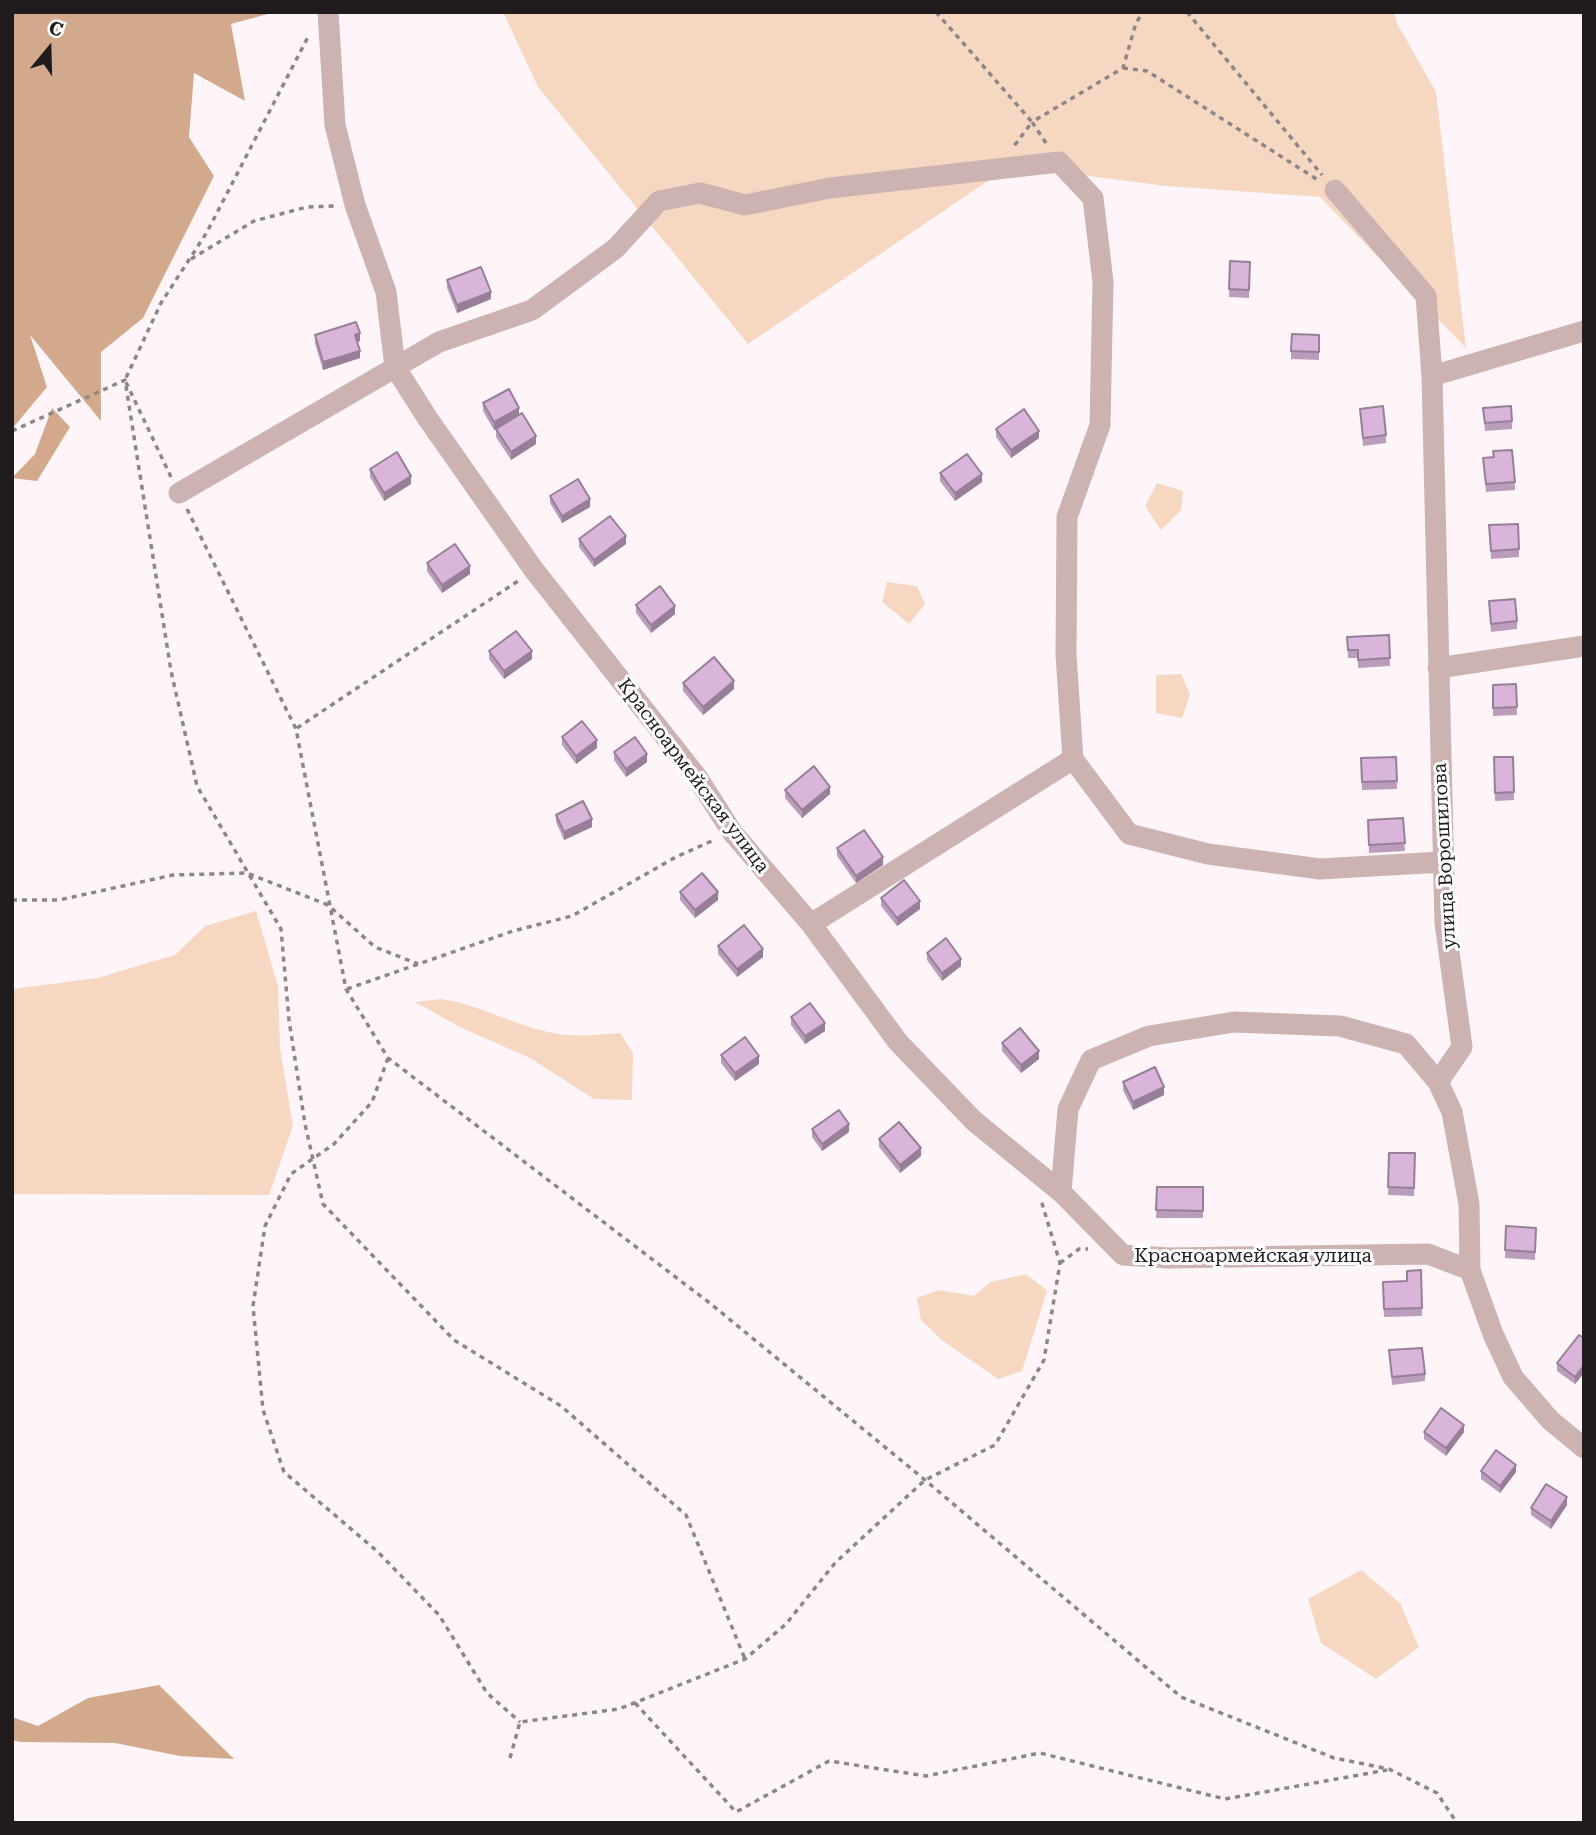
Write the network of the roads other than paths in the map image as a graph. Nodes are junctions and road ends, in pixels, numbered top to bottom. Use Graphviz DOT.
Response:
graph roads {
  1 [pos="328,12"];
  2 [pos="1335,190"];
  3 [pos="1584,331"];
  4 [pos="395,367"];
  5 [pos="1432,376"];
  6 [pos="179,493"];
  7 [pos="1584,646"];
  8 [pos="1438,668"];
  9 [pos="1073,759"];
  10 [pos="1442,862"];
  11 [pos="811,924"];
  12 [pos="1438,1082"];
  13 [pos="1061,1192"];
  14 [pos="1470,1270"];
  15 [pos="1584,1448"];
  1 -- 4 [label="street, Красноармейская улица"];
  2 -- 5 [label="street, улица Ворошилова"];
  3 -- 5 [label="street"];
  4 -- 6 [label="street"];
  4 -- 9 [label="street"];
  4 -- 11 [label="street, Красноармейская улица"];
  5 -- 8 [label="street, улица Ворошилова"];
  7 -- 8 [label="street"];
  8 -- 10 [label="street, улица Ворошилова"];
  9 -- 10 [label="street"];
  9 -- 11 [label="street"];
  10 -- 12 [label="street, улица Ворошилова"];
  11 -- 13 [label="street, Красноармейская улица"];
  12 -- 13 [label="street"];
  12 -- 14 [label="street"];
  13 -- 14 [label="street, Красноармейская улица"];
  14 -- 15 [label="street"];
}
